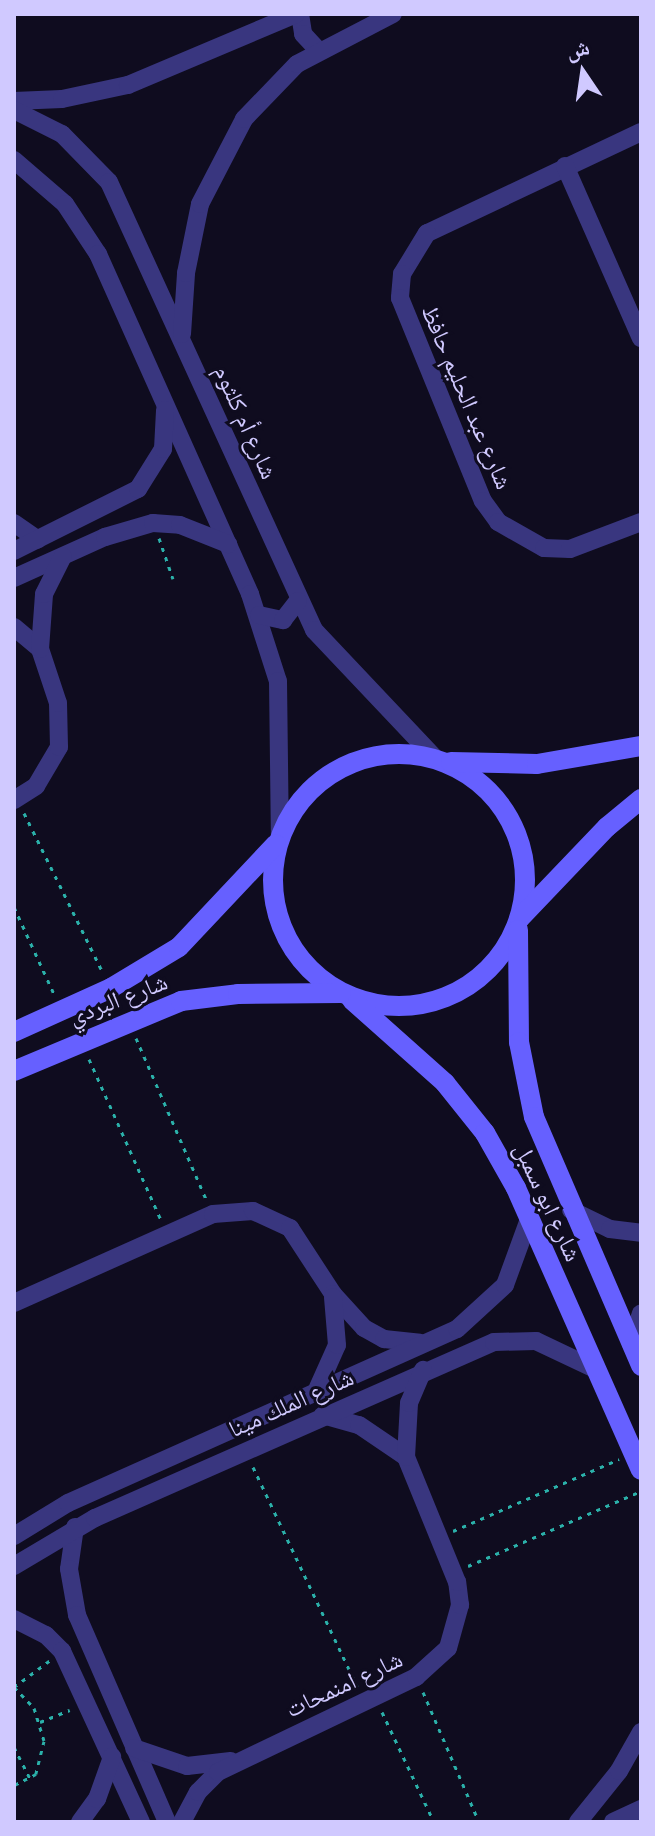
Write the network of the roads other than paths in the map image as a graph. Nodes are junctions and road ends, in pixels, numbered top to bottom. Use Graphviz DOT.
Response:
graph roads {
  1 [pos="298,14"];
  2 [pos="393,14"];
  3 [pos="318,50"];
  4 [pos="14,101"];
  5 [pos="14,110"];
  6 [pos="641,132"];
  7 [pos="14,160"];
  8 [pos="565,166"];
  9 [pos="633,296"];
  10 [pos="182,337"];
  11 [pos="641,338"];
  12 [pos="163,400"];
  13 [pos="95,515"];
  14 [pos="641,522"];
  15 [pos="14,523"];
  16 [pos="105,537"];
  17 [pos="38,540"];
  18 [pos="228,544"];
  19 [pos="14,551"];
  20 [pos="63,556"];
  21 [pos="14,578"];
  22 [pos="298,601"];
  23 [pos="259,615"];
  24 [pos="14,627"];
  25 [pos="40,649"];
  26 [pos="641,746"];
  27 [pos="439,760"];
  28 [pos="641,799"];
  29 [pos="15,800"];
  30 [pos="279,839"];
  31 [pos="519,921"];
  32 [pos="345,995"];
  33 [pos="14,1032"];
  34 [pos="14,1071"];
  35 [pos="571,1210"];
  36 [pos="529,1219"];
  37 [pos="641,1233"];
  38 [pos="333,1294"];
  39 [pos="14,1303"];
  40 [pos="641,1314"];
  41 [pos="476,1317"];
  42 [pos="427,1342"];
  43 [pos="494,1342"];
  44 [pos="631,1344"];
  45 [pos="641,1366"];
  46 [pos="423,1370"];
  47 [pos="597,1370"];
  48 [pos="316,1392"];
  49 [pos="323,1415"];
  50 [pos="406,1457"];
  51 [pos="637,1461"];
  52 [pos="75,1527"];
  53 [pos="14,1536"];
  54 [pos="14,1566"];
  55 [pos="14,1619"];
  56 [pos="94,1657"];
  57 [pos="74,1671"];
  58 [pos="641,1732"];
  59 [pos="134,1748"];
  60 [pos="112,1757"];
  61 [pos="242,1758"];
  62 [pos="641,1809"];
  63 [pos="80,1822"];
  64 [pos="141,1822"];
  65 [pos="167,1822"];
  66 [pos="182,1822"];
  67 [pos="578,1822"];
  68 [pos="613,1822"];
  1 -- 3 [label="street"];
  1 -- 4 [label="street"];
  2 -- 3 [label="street"];
  3 -- 10 [label="street"];
  5 -- 10 [label="street, شارع أم كلثوم"];
  6 -- 8 [label="street, شارع عبد الحليم حافظ"];
  7 -- 12 [label="street"];
  8 -- 9 [label="street"];
  8 -- 14 [label="street, شارع عبد الحليم حافظ"];
  9 -- 11 [label="street"];
  10 -- 22 [label="street, شارع أم كلثوم"];
  12 -- 13 [label="street"];
  12 -- 18 [label="street"];
  13 -- 16 [label="street"];
  13 -- 17 [label="street"];
  15 -- 17 [label="street"];
  16 -- 18 [label="street"];
  16 -- 20 [label="street"];
  17 -- 19 [label="street"];
  18 -- 23 [label="street"];
  20 -- 21 [label="street"];
  20 -- 25 [label="street"];
  22 -- 23 [label="street"];
  22 -- 27 [label="street, شارع أم كلثوم"];
  23 -- 30 [label="street"];
  24 -- 25 [label="street"];
  25 -- 29 [label="street"];
  26 -- 27 [label="street"];
  27 -- 30 [label="street"];
  27 -- 31 [label="street"];
  28 -- 31 [label="street"];
  30 -- 32 [label="street"];
  30 -- 33 [label="street, شارع البردي"];
  31 -- 32 [label="street"];
  31 -- 35 [label="street, شارع ابو سمبل"];
  32 -- 34 [label="street, شارع البردي"];
  32 -- 36 [label="street, شارع ابو سمبل"];
  35 -- 37 [label="street"];
  35 -- 44 [label="street, شارع ابو سمبل"];
  36 -- 41 [label="street, شارع الملك مينا"];
  36 -- 47 [label="street, شارع ابو سمبل"];
  38 -- 39 [label="street"];
  38 -- 42 [label="street"];
  38 -- 48 [label="street"];
  40 -- 44 [label="street"];
  41 -- 42 [label="street, شارع الملك مينا"];
  41 -- 43 [label="street"];
  42 -- 48 [label="street, شارع الملك مينا"];
  43 -- 46 [label="street, شارع الملك مينا"];
  43 -- 47 [label="street, شارع الملك مينا"];
  44 -- 45 [label="street, شارع ابو سمبل"];
  46 -- 49 [label="street, شارع الملك مينا"];
  46 -- 50 [label="street, شارع امنمحات"];
  47 -- 51 [label="street, شارع ابو سمبل"];
  48 -- 53 [label="street, شارع الملك مينا"];
  49 -- 50 [label="street"];
  49 -- 52 [label="street, شارع الملك مينا"];
  50 -- 61 [label="street, شارع امنمحات"];
  52 -- 54 [label="street, شارع الملك مينا"];
  52 -- 56 [label="street"];
  55 -- 57 [label="street"];
  56 -- 57 [label="street"];
  56 -- 59 [label="street"];
  57 -- 60 [label="street"];
  58 -- 67 [label="street"];
  59 -- 61 [label="street, شارع امنمحات"];
  59 -- 65 [label="street"];
  60 -- 63 [label="street"];
  60 -- 64 [label="street"];
  61 -- 66 [label="street, شارع امنمحات"];
  62 -- 68 [label="street"];
}
